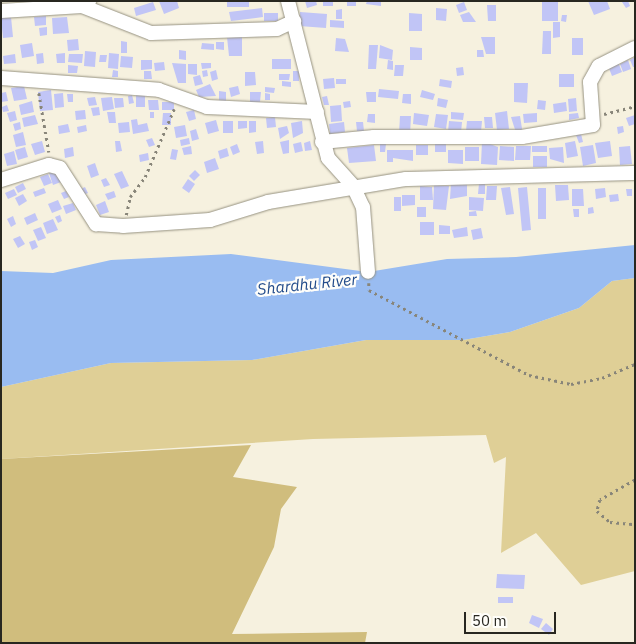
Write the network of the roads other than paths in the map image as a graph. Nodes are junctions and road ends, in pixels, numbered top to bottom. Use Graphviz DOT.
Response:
graph roads {
  1 [pos="288,1"];
  2 [pos="86,3"];
  3 [pos="1,11"];
  4 [pos="294,21"];
  5 [pos="635,48"];
  6 [pos="1,78"];
  7 [pos="317,112"];
  8 [pos="322,142"];
  9 [pos="635,172"];
  10 [pos="1,180"];
  11 [pos="354,186"];
  12 [pos="368,272"];
  1 -- 4 [label="street"];
  2 -- 3 [label="street"];
  2 -- 4 [label="street"];
  4 -- 7 [label="street"];
  5 -- 8 [label="street"];
  6 -- 7 [label="street"];
  7 -- 8 [label="street"];
  8 -- 11 [label="street"];
  9 -- 11 [label="street"];
  10 -- 11 [label="street"];
  11 -- 12 [label="street"];
}
